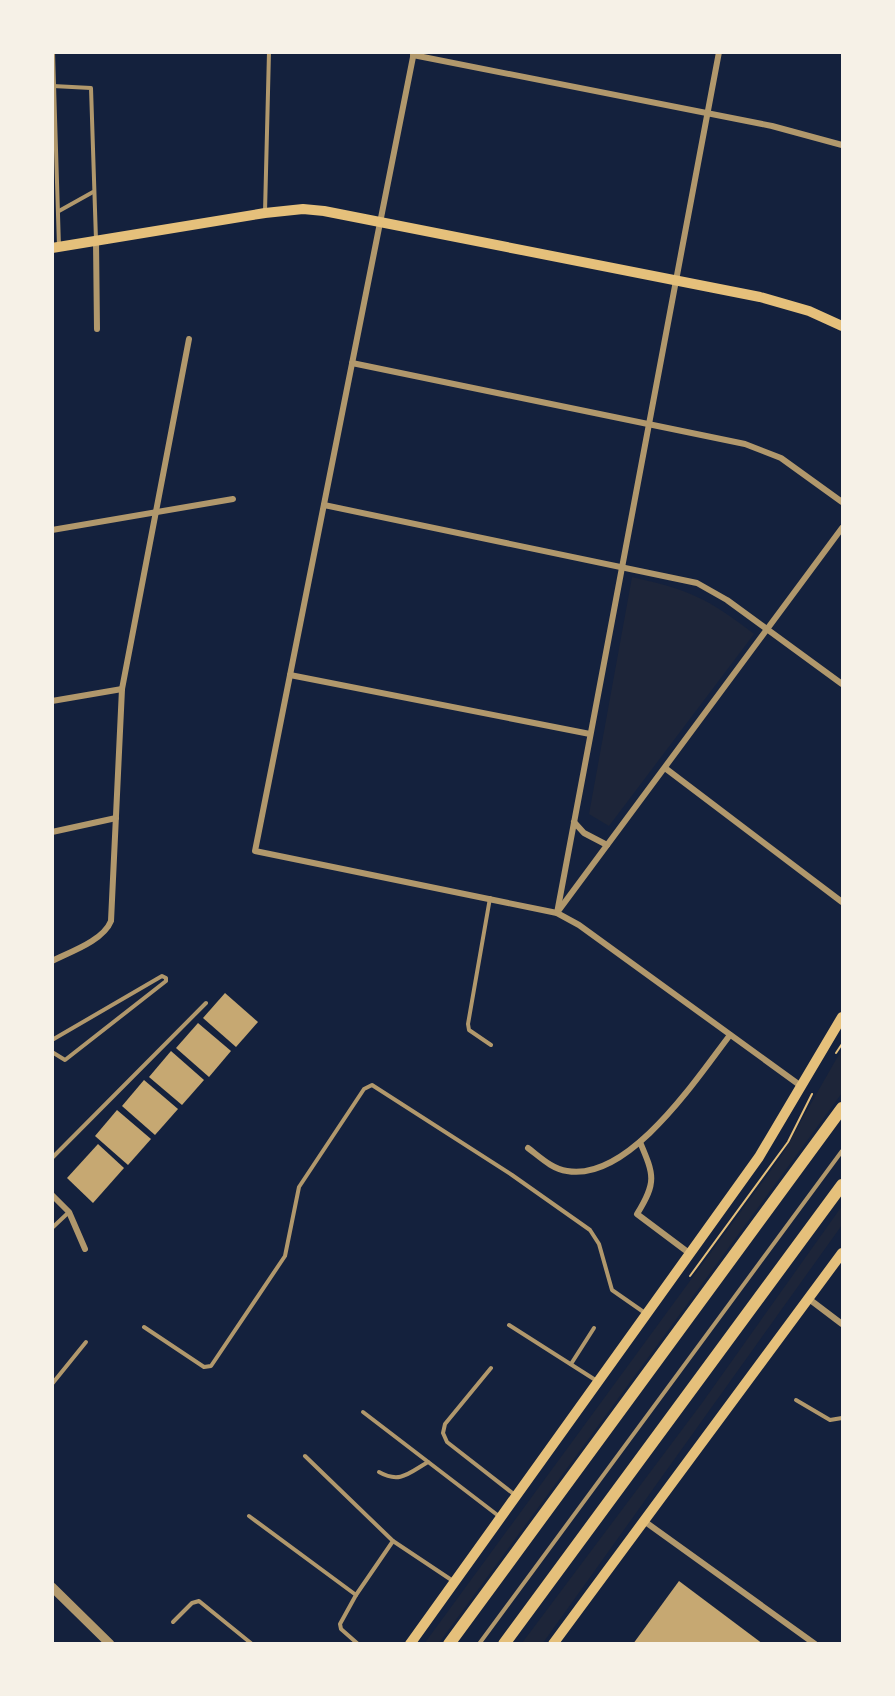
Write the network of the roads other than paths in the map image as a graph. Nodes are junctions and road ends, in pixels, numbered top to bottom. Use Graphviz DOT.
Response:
graph roads {
  1 [pos="53,52"];
  2 [pos="269,52"];
  3 [pos="719,52"];
  4 [pos="413,54"];
  5 [pos="53,86"];
  6 [pos="708,113"];
  7 [pos="843,145"];
  8 [pos="93,192"];
  9 [pos="59,211"];
  10 [pos="265,213"];
  11 [pos="380,221"];
  12 [pos="96,241"];
  13 [pos="56,247"];
  14 [pos="676,280"];
  15 [pos="843,327"];
  16 [pos="97,329"];
  17 [pos="189,339"];
  18 [pos="352,363"];
  19 [pos="649,423"];
  20 [pos="233,499"];
  21 [pos="843,502"];
  22 [pos="324,505"];
  23 [pos="156,512"];
  24 [pos="843,528"];
  25 [pos="52,530"];
  26 [pos="622,566"];
  27 [pos="767,630"];
  28 [pos="290,675"];
  29 [pos="843,684"];
  30 [pos="122,689"];
  31 [pos="52,701"];
  32 [pos="590,734"];
  33 [pos="665,768"];
  34 [pos="116,818"];
  35 [pos="573,822"];
  36 [pos="52,832"];
  37 [pos="607,845"];
  38 [pos="490,898"];
  39 [pos="843,902"];
  40 [pos="557,913"];
  41 [pos="52,961"];
  42 [pos="206,1003"];
  43 [pos="843,1017"];
  44 [pos="730,1035"];
  45 [pos="52,1040"];
  46 [pos="491,1045"];
  47 [pos="52,1053"];
  48 [pos="801,1086"];
  49 [pos="843,1108"];
  50 [pos="640,1142"];
  51 [pos="528,1148"];
  52 [pos="843,1151"];
  53 [pos="52,1158"];
  54 [pos="843,1185"];
  55 [pos="52,1195"];
  56 [pos="69,1212"];
  57 [pos="52,1228"];
  58 [pos="85,1250"];
  59 [pos="688,1253"];
  60 [pos="843,1253"];
  61 [pos="809,1299"];
  62 [pos="646,1313"];
  63 [pos="843,1324"];
  64 [pos="509,1325"];
  65 [pos="144,1327"];
  66 [pos="594,1328"];
  67 [pos="86,1342"];
  68 [pos="572,1364"];
  69 [pos="491,1368"];
  70 [pos="598,1382"];
  71 [pos="52,1384"];
  72 [pos="796,1400"];
  73 [pos="363,1412"];
  74 [pos="843,1418"];
  75 [pos="305,1456"];
  76 [pos="428,1462"];
  77 [pos="379,1472"];
  78 [pos="515,1495"];
  79 [pos="249,1516"];
  80 [pos="500,1517"];
  81 [pos="644,1521"];
  82 [pos="393,1541"];
  83 [pos="454,1582"];
  84 [pos="52,1587"];
  85 [pos="356,1595"];
  86 [pos="173,1622"];
  87 [pos="110,1644"];
  88 [pos="252,1644"];
  89 [pos="358,1644"];
  90 [pos="410,1644"];
  91 [pos="449,1644"];
  92 [pos="479,1644"];
  93 [pos="504,1644"];
  94 [pos="553,1644"];
  95 [pos="815,1644"];
  1 -- 5 [label="lane"];
  2 -- 10 [label="lane"];
  3 -- 6 [label="street"];
  4 -- 6 [label="street"];
  4 -- 11 [label="street"];
  5 -- 8 [label="lane"];
  5 -- 9 [label="lane"];
  6 -- 7 [label="street"];
  6 -- 14 [label="street"];
  8 -- 9 [label="lane"];
  8 -- 12 [label="lane"];
  9 -- 13 [label="lane"];
  10 -- 11 [label="main road"];
  10 -- 12 [label="main road"];
  11 -- 14 [label="main road"];
  11 -- 18 [label="street"];
  12 -- 13 [label="main road"];
  12 -- 16 [label="street"];
  14 -- 15 [label="main road"];
  14 -- 19 [label="street"];
  17 -- 23 [label="street"];
  18 -- 19 [label="street"];
  18 -- 22 [label="street"];
  19 -- 21 [label="street"];
  19 -- 26 [label="street"];
  20 -- 23 [label="street"];
  22 -- 26 [label="street"];
  22 -- 28 [label="street"];
  23 -- 25 [label="street"];
  23 -- 30 [label="street"];
  24 -- 27 [label="street"];
  26 -- 27 [label="street"];
  26 -- 32 [label="street"];
  27 -- 29 [label="street"];
  27 -- 33 [label="street"];
  28 -- 32 [label="street"];
  28 -- 38 [label="street"];
  30 -- 31 [label="street"];
  30 -- 34 [label="street"];
  32 -- 35 [label="street"];
  33 -- 37 [label="street"];
  33 -- 39 [label="street"];
  34 -- 36 [label="street"];
  34 -- 41 [label="street"];
  35 -- 37 [label="street"];
  35 -- 40 [label="street"];
  37 -- 40 [label="street"];
  38 -- 40 [label="street"];
  38 -- 46 [label="lane"];
  40 -- 44 [label="street"];
  42 -- 53 [label="lane"];
  43 -- 48 [label="main road"];
  44 -- 48 [label="street"];
  44 -- 50 [label="street"];
  45 -- 47 [label="lane"];
  48 -- 59 [label="main road"];
  49 -- 91 [label="highway"];
  50 -- 51 [label="street"];
  50 -- 59 [label="street"];
  52 -- 92 [label="lane"];
  54 -- 93 [label="highway"];
  55 -- 56 [label="street"];
  56 -- 57 [label="lane"];
  56 -- 58 [label="street"];
  59 -- 62 [label="main road"];
  60 -- 61 [label="main road"];
  61 -- 63 [label="street"];
  61 -- 81 [label="main road"];
  62 -- 65 [label="lane"];
  62 -- 70 [label="main road"];
  64 -- 68 [label="lane"];
  66 -- 68 [label="lane"];
  67 -- 71 [label="lane"];
  68 -- 70 [label="lane"];
  69 -- 78 [label="lane"];
  70 -- 78 [label="main road"];
  72 -- 74 [label="lane"];
  73 -- 76 [label="lane"];
  75 -- 82 [label="lane"];
  76 -- 77 [label="lane"];
  76 -- 80 [label="lane"];
  78 -- 80 [label="main road"];
  79 -- 85 [label="lane"];
  80 -- 83 [label="main road"];
  81 -- 94 [label="main road"];
  81 -- 95 [label="street"];
  82 -- 83 [label="lane"];
  82 -- 85 [label="lane"];
  83 -- 90 [label="main road"];
  84 -- 87 [label="street"];
  85 -- 89 [label="lane"];
  86 -- 88 [label="lane"];
}
